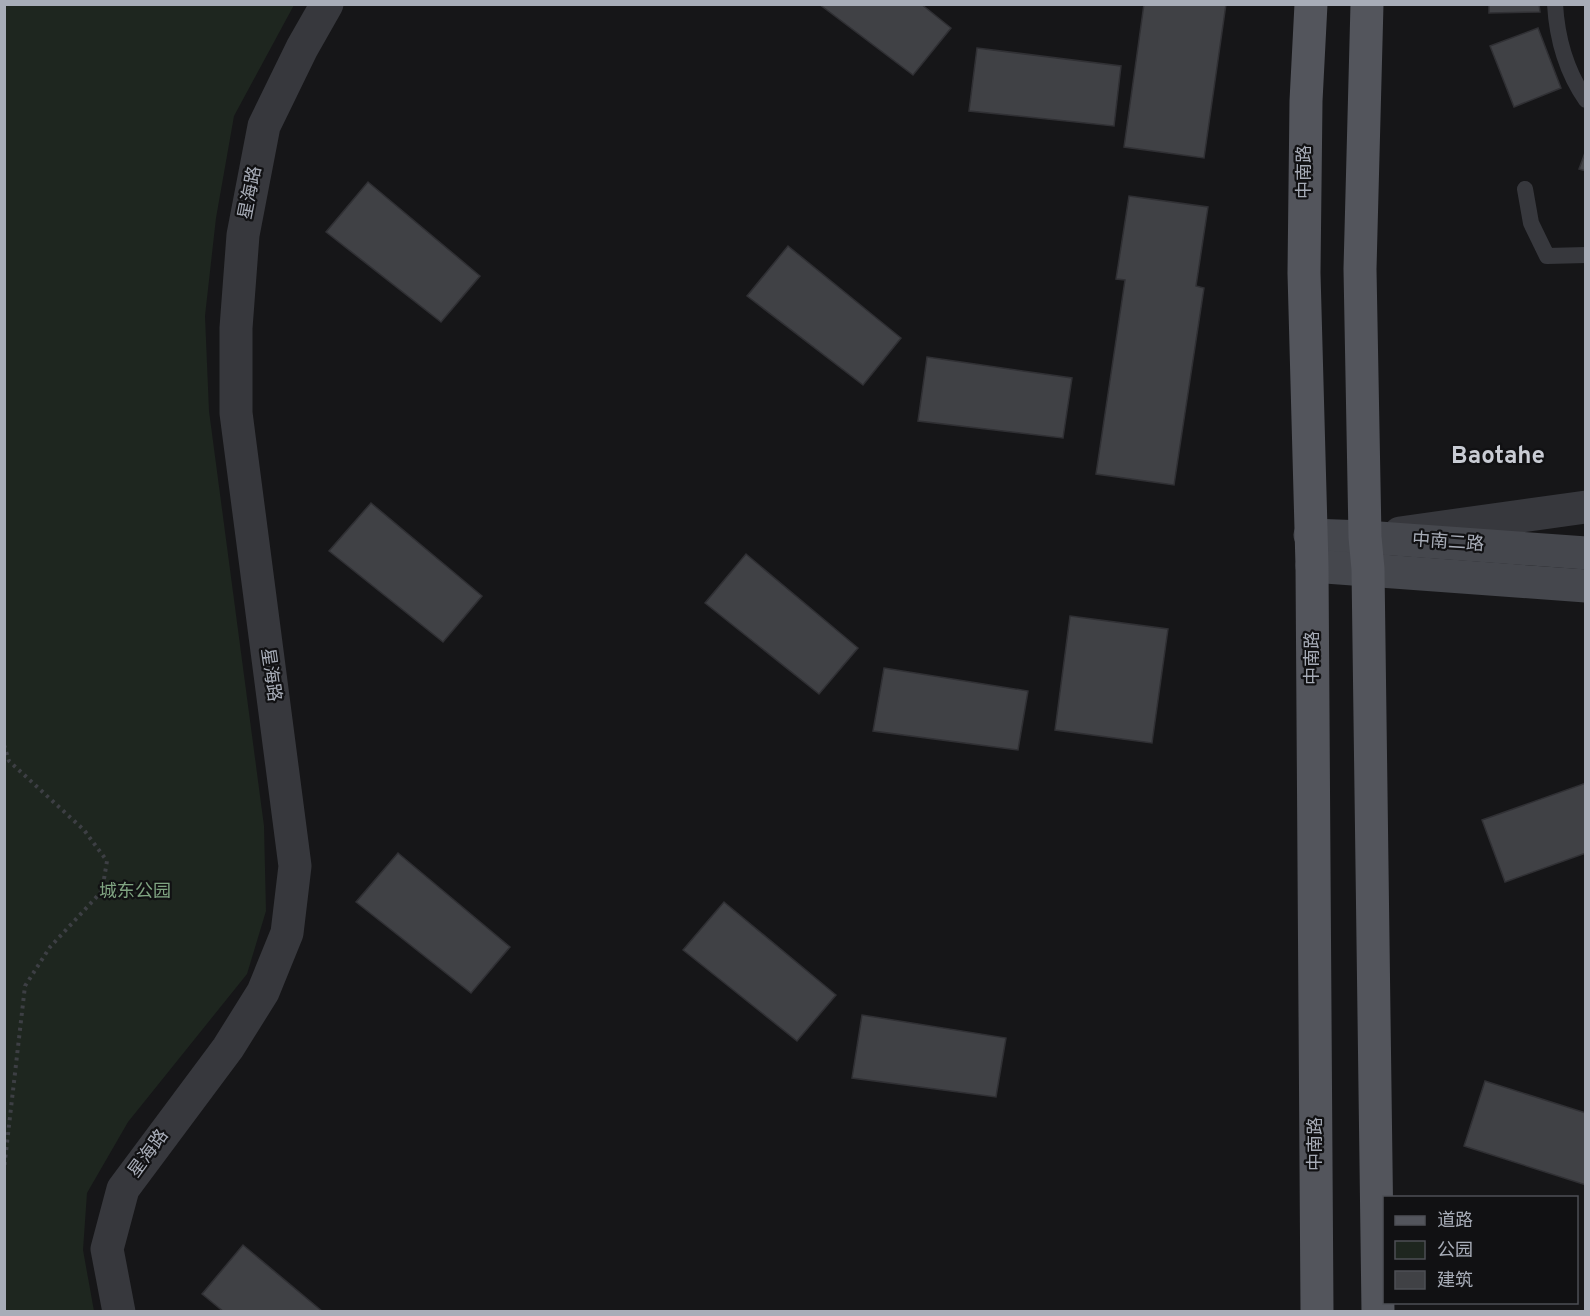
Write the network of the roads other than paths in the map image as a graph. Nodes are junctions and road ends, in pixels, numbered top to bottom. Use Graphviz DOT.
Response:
graph roads {
  1 [pos="327,4"];
  2 [pos="1311,4"];
  3 [pos="1367,4"];
  4 [pos="1555,4"];
  5 [pos="1586,100"];
  6 [pos="1525,189"];
  7 [pos="1586,255"];
  8 [pos="1586,507"];
  9 [pos="1311,550"];
  10 [pos="1367,553"];
  11 [pos="1586,553"];
  12 [pos="1586,586"];
  13 [pos="118,1311"];
  14 [pos="1317,1311"];
  15 [pos="1378,1311"];
  1 -- 13 [label="street, 星海路"];
  2 -- 9 [label="main road, 中南路"];
  3 -- 10 [label="main road"];
  4 -- 5 [label="lane"];
  6 -- 7 [label="lane"];
  8 -- 10 [label="street"];
  9 -- 10 [label="main road, 中南二路"];
  9 -- 14 [label="main road, 中南路"];
  10 -- 11 [label="main road, 中南二路"];
  10 -- 12 [label="main road, 中南二路"];
  10 -- 15 [label="main road"];
}
